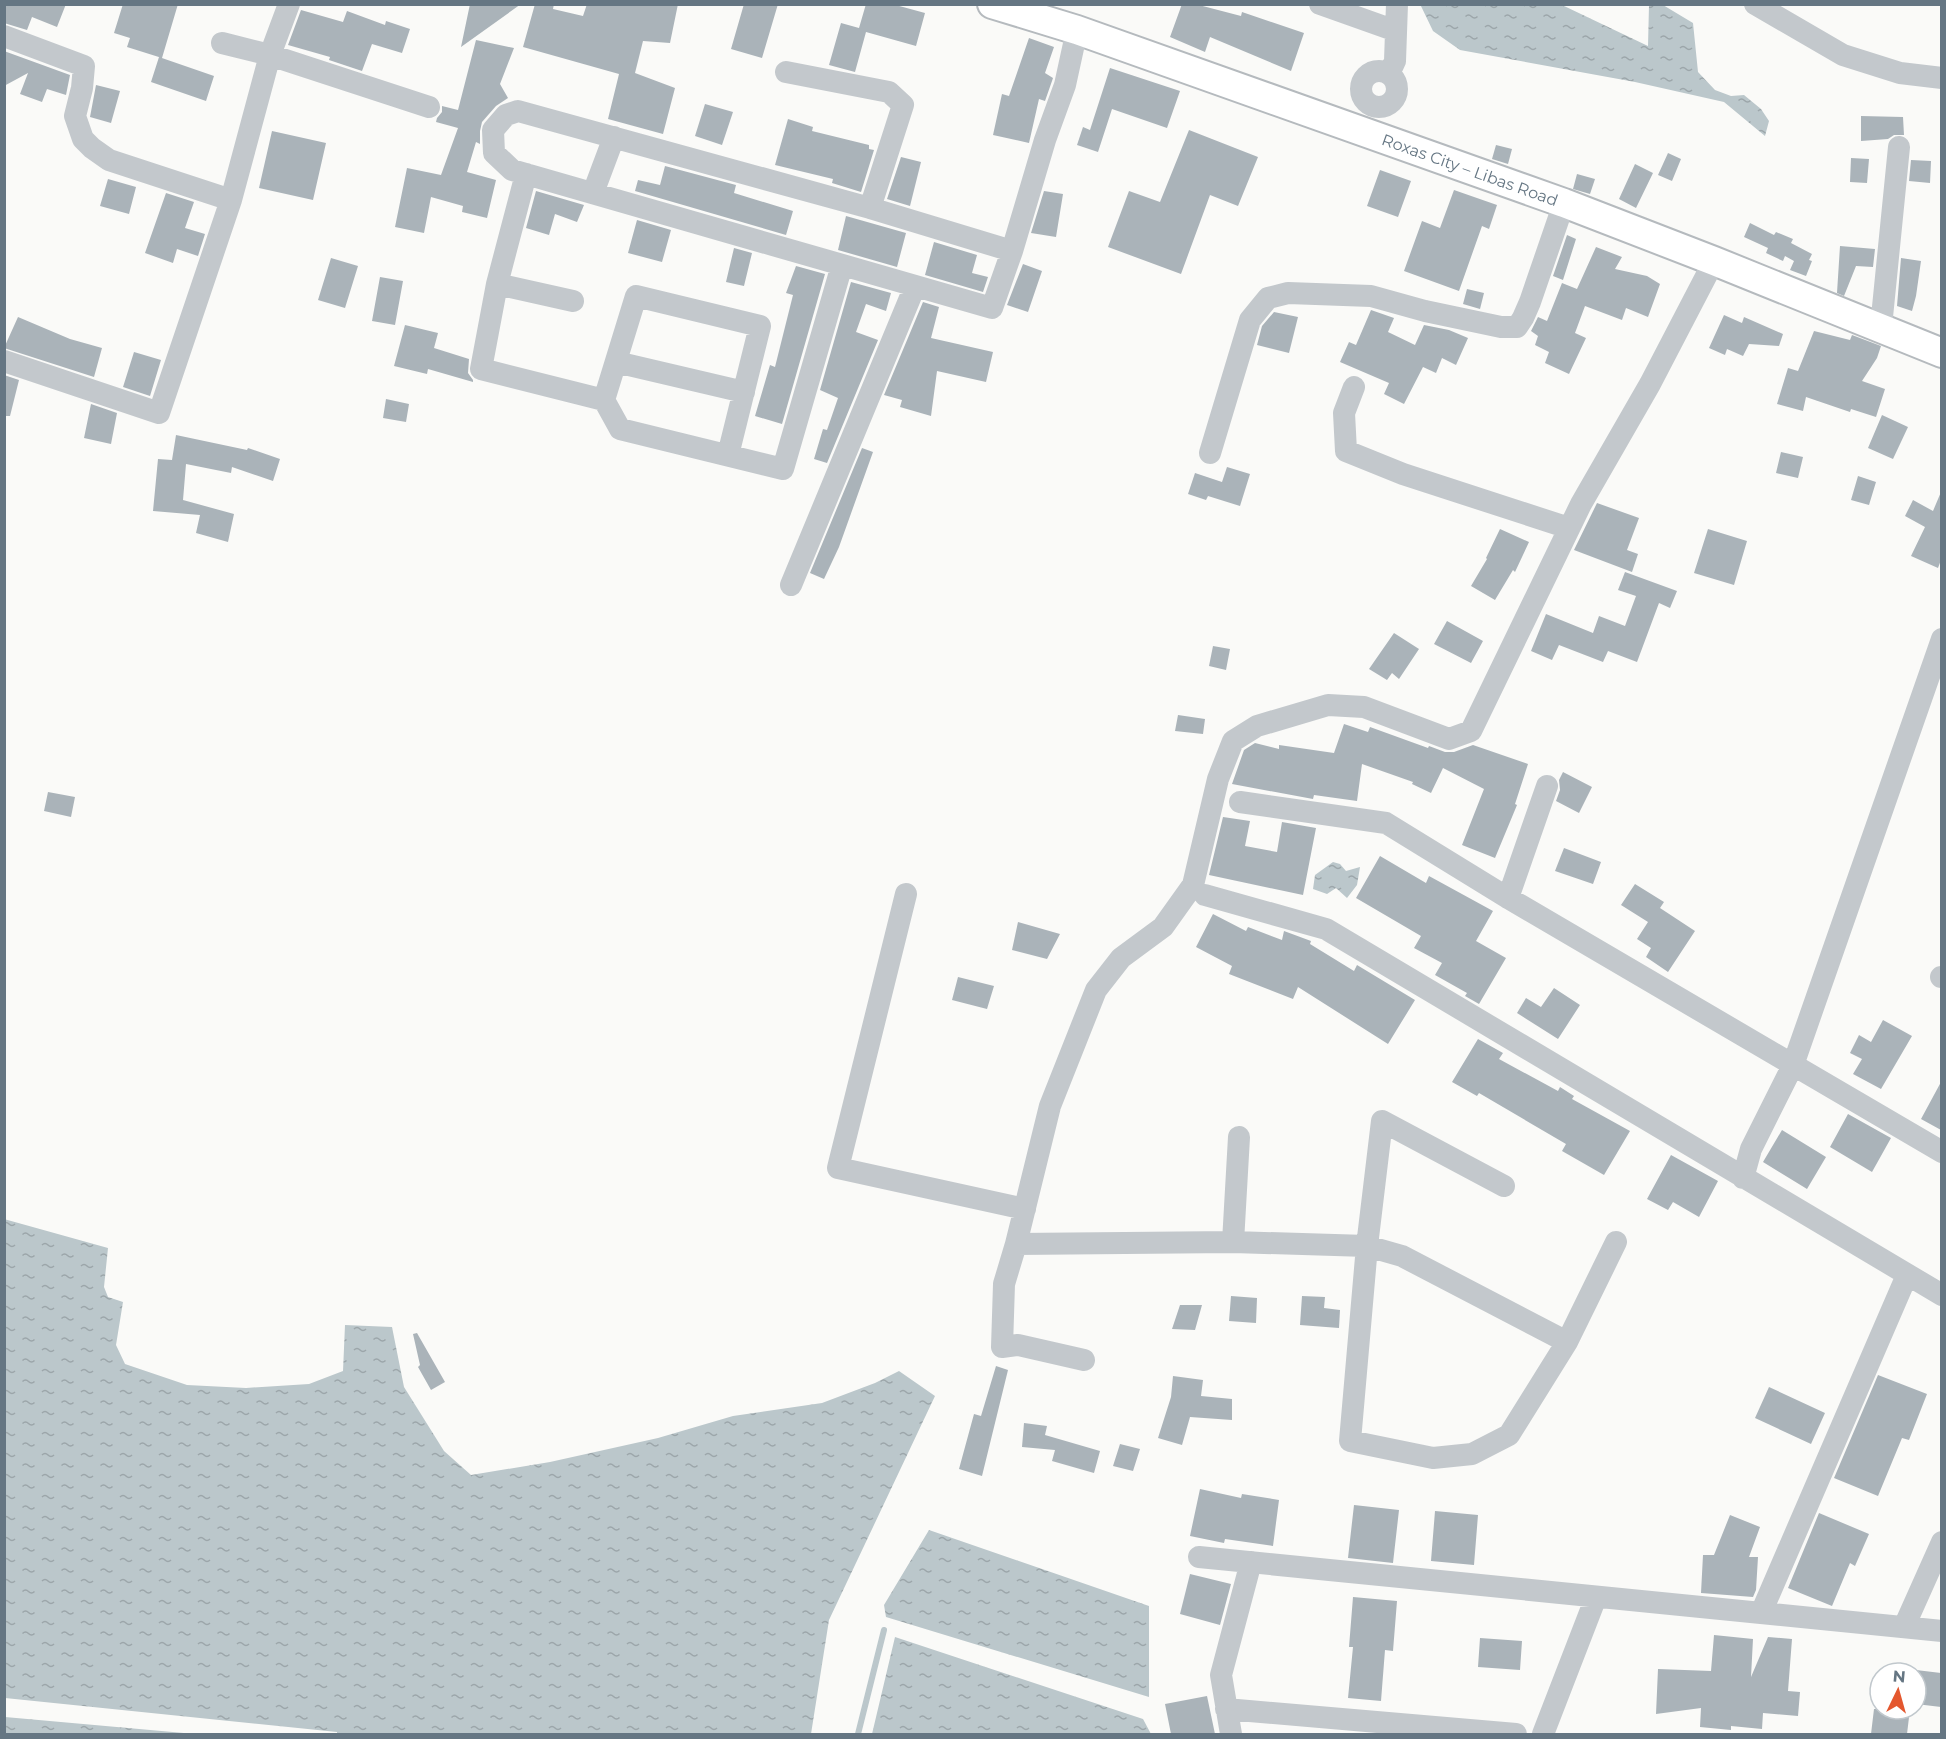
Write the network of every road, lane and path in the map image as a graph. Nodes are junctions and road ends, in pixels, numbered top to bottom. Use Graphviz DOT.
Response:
graph roads {
  1 [pos="289,4"];
  2 [pos="992,4"];
  3 [pos="1320,4"];
  4 [pos="1397,4"];
  5 [pos="1755,4"];
  6 [pos="1077,30"];
  7 [pos="1396,31"];
  8 [pos="4,36"];
  9 [pos="222,43"];
  10 [pos="270,55"];
  11 [pos="786,72"];
  12 [pos="1941,78"];
  13 [pos="429,107"];
  14 [pos="1359,131"];
  15 [pos="614,137"];
  16 [pos="1899,147"];
  17 [pos="526,174"];
  18 [pos="593,193"];
  19 [pos="231,200"];
  20 [pos="1563,203"];
  21 [pos="870,208"];
  22 [pos="1012,251"];
  23 [pos="1714,261"];
  24 [pos="842,265"];
  25 [pos="497,284"];
  26 [pos="915,286"];
  27 [pos="573,301"];
  28 [pos="1881,327"];
  29 [pos="1941,353"];
  30 [pos="4,361"];
  31 [pos="616,362"];
  32 [pos="1354,387"];
  33 [pos="744,392"];
  34 [pos="604,400"];
  35 [pos="1210,453"];
  36 [pos="728,455"];
  37 [pos="1569,528"];
  38 [pos="791,585"];
  39 [pos="1941,639"];
  40 [pos="1547,786"];
  41 [pos="1240,801"];
  42 [pos="906,894"];
  43 [pos="1205,895"];
  44 [pos="1508,898"];
  45 [pos="1793,1065"];
  46 [pos="1239,1137"];
  47 [pos="1941,1152"];
  48 [pos="1743,1178"];
  49 [pos="1504,1186"];
  50 [pos="1025,1209"];
  51 [pos="1233,1242"];
  52 [pos="1616,1242"];
  53 [pos="1016,1244"];
  54 [pos="1367,1246"];
  55 [pos="1907,1275"];
  56 [pos="1941,1295"];
  57 [pos="1567,1342"];
  58 [pos="1084,1360"];
  59 [pos="1941,1542"];
  60 [pos="1199,1557"];
  61 [pos="1251,1563"];
  62 [pos="1596,1597"];
  63 [pos="1761,1613"];
  64 [pos="1904,1627"];
  65 [pos="1941,1631"];
  66 [pos="1226,1709"];
  67 [pos="1231,1734"];
  68 [pos="1516,1734"];
  69 [pos="1543,1734"];
  1 -- 10 [label="street"];
  2 -- 6 [label="main road, Roxas City – Libas Road"];
  3 -- 7 [label="street"];
  4 -- 7 [label="street"];
  5 -- 12 [label="street"];
  6 -- 14 [label="main road, Roxas City – Libas Road"];
  6 -- 22 [label="street"];
  7 -- 14 [label="street"];
  8 -- 19 [label="street"];
  9 -- 10 [label="street"];
  10 -- 13 [label="street"];
  10 -- 19 [label="street"];
  11 -- 21 [label="street"];
  14 -- 20 [label="main road, Roxas City – Libas Road"];
  15 -- 17 [label="street"];
  15 -- 18 [label="street"];
  15 -- 21 [label="street"];
  16 -- 28 [label="street"];
  17 -- 18 [label="street"];
  17 -- 25 [label="street"];
  18 -- 24 [label="street"];
  19 -- 30 [label="street"];
  20 -- 23 [label="main road, Roxas City – Libas Road"];
  20 -- 35 [label="street"];
  21 -- 22 [label="street"];
  22 -- 26 [label="street"];
  23 -- 28 [label="main road, Roxas City – Libas Road"];
  23 -- 37 [label="street"];
  24 -- 26 [label="street"];
  24 -- 36 [label="street"];
  25 -- 27 [label="street"];
  25 -- 34 [label="street"];
  26 -- 38 [label="street"];
  28 -- 29 [label="main road, Roxas City – Libas Road"];
  31 -- 33 [label="street"];
  31 -- 33 [label="street"];
  31 -- 34 [label="street"];
  32 -- 37 [label="street"];
  33 -- 36 [label="street"];
  34 -- 36 [label="street"];
  37 -- 50 [label="street"];
  39 -- 45 [label="street"];
  40 -- 44 [label="street"];
  41 -- 44 [label="street"];
  42 -- 50 [label="street"];
  43 -- 48 [label="street"];
  44 -- 45 [label="street"];
  45 -- 47 [label="street"];
  45 -- 48 [label="street"];
  46 -- 51 [label="street"];
  48 -- 55 [label="street"];
  49 -- 54 [label="street"];
  50 -- 53 [label="street"];
  51 -- 53 [label="street"];
  51 -- 54 [label="street"];
  52 -- 57 [label="street"];
  53 -- 58 [label="street"];
  54 -- 57 [label="street"];
  54 -- 57 [label="street"];
  55 -- 56 [label="street"];
  55 -- 63 [label="street"];
  59 -- 64 [label="street"];
  60 -- 61 [label="street"];
  61 -- 62 [label="street"];
  61 -- 66 [label="street"];
  62 -- 63 [label="street"];
  62 -- 69 [label="street"];
  63 -- 64 [label="street"];
  64 -- 65 [label="street"];
  66 -- 67 [label="street"];
  66 -- 68 [label="street"];
}
